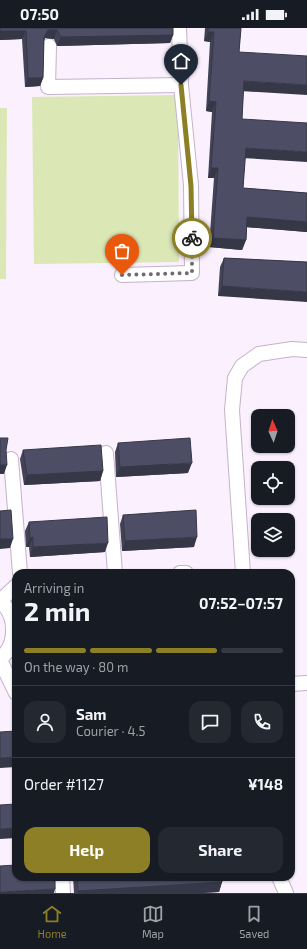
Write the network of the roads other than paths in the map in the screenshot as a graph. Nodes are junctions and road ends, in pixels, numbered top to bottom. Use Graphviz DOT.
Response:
graph roads {
  1 [pos="179,28"];
  2 [pos="49,46"];
  3 [pos="181,85"];
  4 [pos="122,275"];
  5 [pos="307,350"];
  6 [pos="106,453"];
  7 [pos="11,459"];
  8 [pos="20,569"];
  9 [pos="115,569"];
  10 [pos="243,569"];
  11 [pos="12,590"];
  12 [pos="0,601"];
  13 [pos="12,617"];
  14 [pos="12,640"];
  15 [pos="0,659"];
  16 [pos="307,683"];
  17 [pos="12,684"];
  18 [pos="295,684"];
  19 [pos="62,881"];
  20 [pos="281,881"];
  21 [pos="63,893"];
  22 [pos="286,893"];
  1 -- 3 [label="street"];
  2 -- 3 [label="street"];
  3 -- 4 [label="street"];
  5 -- 10 [label="street"];
  6 -- 9 [label="street"];
  7 -- 8 [label="street"];
  11 -- 12 [label="street"];
  12 -- 13 [label="street"];
  14 -- 15 [label="street"];
  15 -- 17 [label="street"];
  16 -- 18 [label="street"];
  19 -- 21 [label="street"];
  20 -- 22 [label="street"];
}
